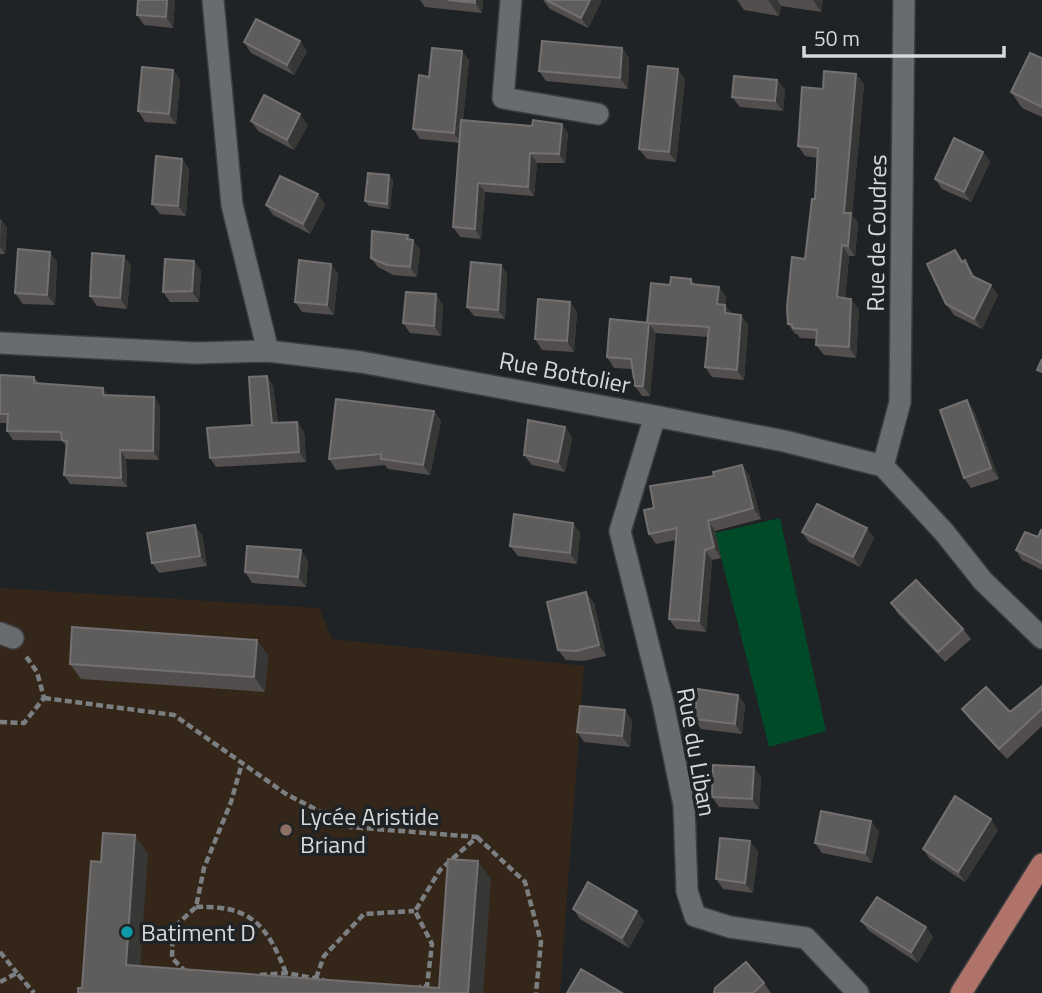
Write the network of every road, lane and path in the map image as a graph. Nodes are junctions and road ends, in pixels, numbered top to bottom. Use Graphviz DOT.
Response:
graph roads {
  1 [pos="214,0"];
  2 [pos="511,0"];
  3 [pos="904,0"];
  4 [pos="598,114"];
  5 [pos="0,343"];
  6 [pos="268,351"];
  7 [pos="655,416"];
  8 [pos="883,466"];
  9 [pos="6,635"];
  10 [pos="1042,638"];
  11 [pos="44,698"];
  12 [pos="0,722"];
  13 [pos="242,763"];
  14 [pos="477,837"];
  15 [pos="1042,864"];
  16 [pos="197,908"];
  17 [pos="415,911"];
  18 [pos="0,952"];
  19 [pos="17,973"];
  20 [pos="286,973"];
  21 [pos="189,975"];
  22 [pos="259,976"];
  23 [pos="316,978"];
  24 [pos="328,981"];
  25 [pos="0,982"];
  26 [pos="415,987"];
  27 [pos="34,993"];
  28 [pos="536,993"];
  29 [pos="858,993"];
  30 [pos="961,993"];
  1 -- 6 [label="street"];
  2 -- 4 [label="street"];
  3 -- 8 [label="street, Rue de Coudres"];
  5 -- 6 [label="street, Rue Bottolier"];
  6 -- 7 [label="street, Rue Bottolier"];
  7 -- 8 [label="street, Rue Bottolier"];
  7 -- 29 [label="street, Rue du Liban"];
  8 -- 10 [label="street"];
  9 -- 11 [label="path"];
  11 -- 12 [label="path"];
  11 -- 13 [label="path"];
  13 -- 14 [label="path"];
  13 -- 16 [label="path"];
  14 -- 17 [label="path"];
  14 -- 28 [label="path"];
  15 -- 30 [label="main road"];
  16 -- 20 [label="path"];
  16 -- 21 [label="path"];
  17 -- 23 [label="path"];
  17 -- 26 [label="path"];
  18 -- 19 [label="path"];
  19 -- 25 [label="path"];
  19 -- 27 [label="path"];
  20 -- 22 [label="path"];
  20 -- 23 [label="path"];
  23 -- 24 [label="path"];
}
